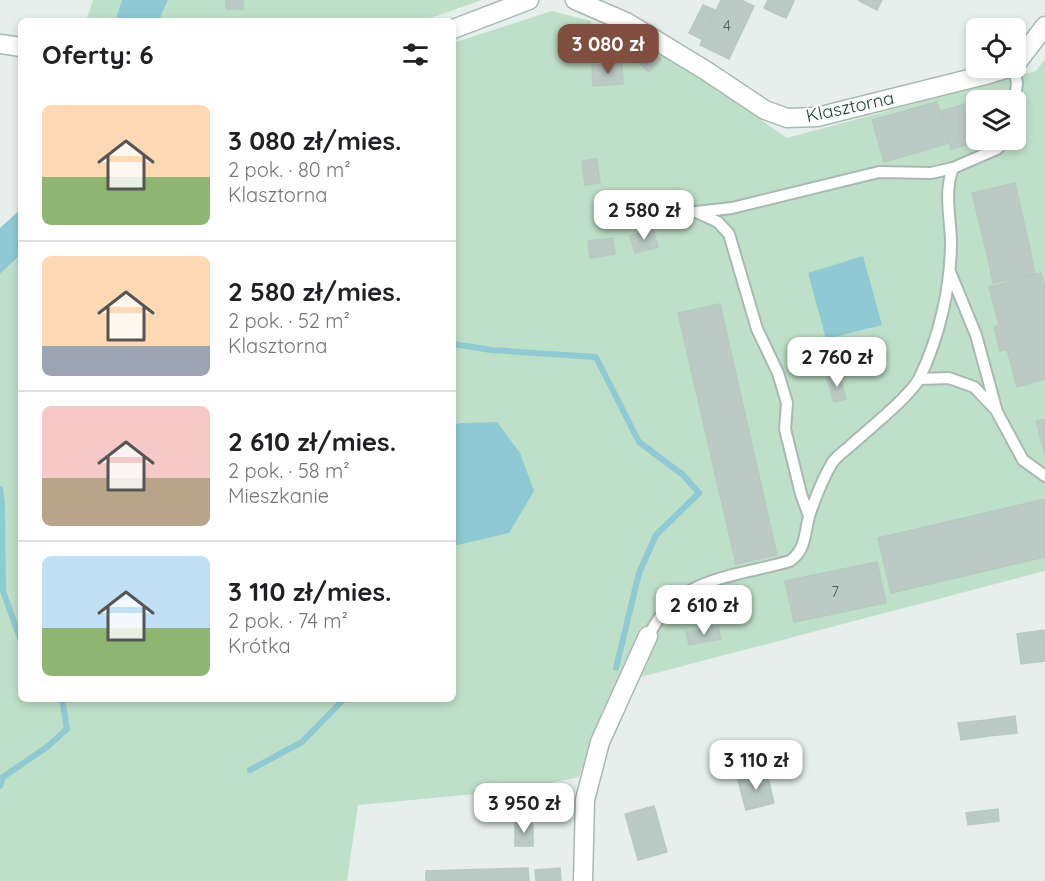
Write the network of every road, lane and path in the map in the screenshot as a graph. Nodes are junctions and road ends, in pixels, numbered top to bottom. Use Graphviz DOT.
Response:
graph roads {
  1 [pos="529,0"];
  2 [pos="575,0"];
  3 [pos="1045,26"];
  4 [pos="456,28"];
  5 [pos="0,44"];
  6 [pos="18,47"];
  7 [pos="1026,51"];
  8 [pos="973,78"];
  9 [pos="995,150"];
  10 [pos="953,168"];
  11 [pos="950,272"];
  12 [pos="919,379"];
  13 [pos="997,412"];
  14 [pos="1045,476"];
  15 [pos="809,516"];
  16 [pos="648,636"];
  17 [pos="583,881"];
  1 -- 4 [label="street"];
  2 -- 8 [label="street, Klasztorna"];
  3 -- 7 [label="street"];
  5 -- 6 [label="street"];
  9 -- 10 [label="lane"];
  10 -- 11 [label="lane"];
  10 -- 15 [label="lane"];
  11 -- 12 [label="lane"];
  11 -- 13 [label="lane"];
  12 -- 13 [label="lane"];
  12 -- 15 [label="lane"];
  13 -- 14 [label="lane"];
  15 -- 16 [label="lane"];
  16 -- 17 [label="street"];
}
